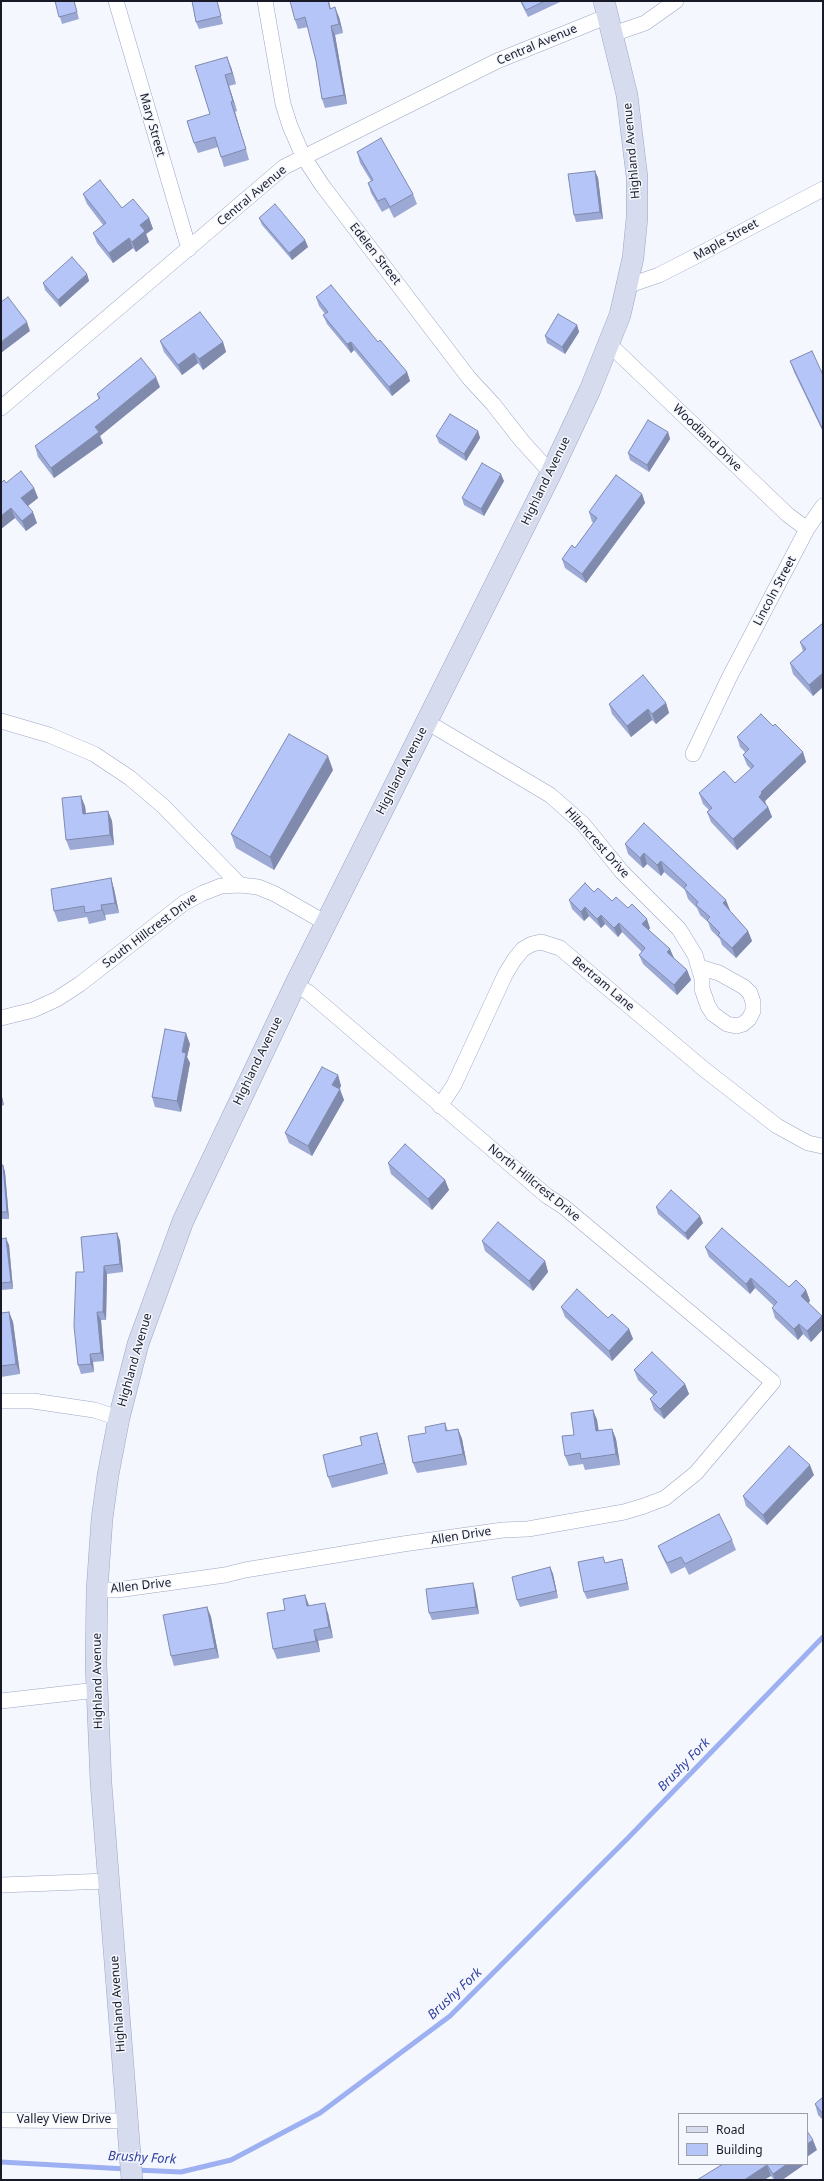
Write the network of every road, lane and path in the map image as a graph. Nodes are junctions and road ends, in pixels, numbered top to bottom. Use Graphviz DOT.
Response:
graph roads {
  1 [pos="116,1"];
  2 [pos="265,1"];
  3 [pos="676,1"];
  4 [pos="608,17"];
  5 [pos="303,156"];
  6 [pos="823,189"];
  7 [pos="189,249"];
  8 [pos="627,286"];
  9 [pos="610,344"];
  10 [pos="1,408"];
  11 [pos="550,473"];
  12 [pos="823,506"];
  13 [pos="807,529"];
  14 [pos="1,721"];
  15 [pos="427,722"];
  16 [pos="693,754"];
  17 [pos="240,885"];
  18 [pos="326,923"];
  19 [pos="699,967"];
  20 [pos="295,985"];
  21 [pos="1,1018"];
  22 [pos="440,1106"];
  23 [pos="822,1146"];
  24 [pos="773,1382"];
  25 [pos="1,1401"];
  26 [pos="119,1418"];
  27 [pos="97,1590"];
  28 [pos="97,1690"];
  29 [pos="1,1701"];
  30 [pos="108,1881"];
  31 [pos="1,1885"];
  32 [pos="1,2120"];
  33 [pos="126,2121"];
  34 [pos="132,2180"];
  1 -- 7 [label="street, Mary Street"];
  2 -- 5 [label="street, Edelen Street"];
  3 -- 4 [label="street, Central Avenue"];
  4 -- 5 [label="street, Central Avenue"];
  4 -- 8 [label="main road, Highland Avenue"];
  5 -- 7 [label="street, Central Avenue"];
  5 -- 11 [label="street, Edelen Street"];
  6 -- 8 [label="street, Maple Street"];
  7 -- 10 [label="street, Central Avenue"];
  8 -- 9 [label="main road, Highland Avenue"];
  9 -- 11 [label="main road, Highland Avenue"];
  9 -- 13 [label="street, Woodland Drive"];
  11 -- 15 [label="main road, Highland Avenue"];
  12 -- 13 [label="street, Lincoln Street"];
  13 -- 16 [label="street, Lincoln Street"];
  14 -- 17 [label="street"];
  15 -- 18 [label="main road, Highland Avenue"];
  15 -- 19 [label="street, Hilancrest Drive"];
  17 -- 18 [label="street, South Hillcrest Drive"];
  17 -- 21 [label="street, South Hillcrest Drive"];
  18 -- 20 [label="main road, Highland Avenue"];
  20 -- 22 [label="street, North Hillcrest Drive"];
  20 -- 26 [label="main road, Highland Avenue"];
  22 -- 23 [label="street, Bertram Lane"];
  22 -- 24 [label="street, North Hillcrest Drive"];
  24 -- 27 [label="street, Allen Drive"];
  25 -- 26 [label="street"];
  26 -- 27 [label="main road, Highland Avenue"];
  27 -- 28 [label="main road, Highland Avenue"];
  28 -- 29 [label="street"];
  28 -- 30 [label="main road, Highland Avenue"];
  30 -- 31 [label="street"];
  30 -- 33 [label="main road, Highland Avenue"];
  32 -- 33 [label="street, Valley View Drive"];
  33 -- 34 [label="main road, Highland Avenue"];
}
